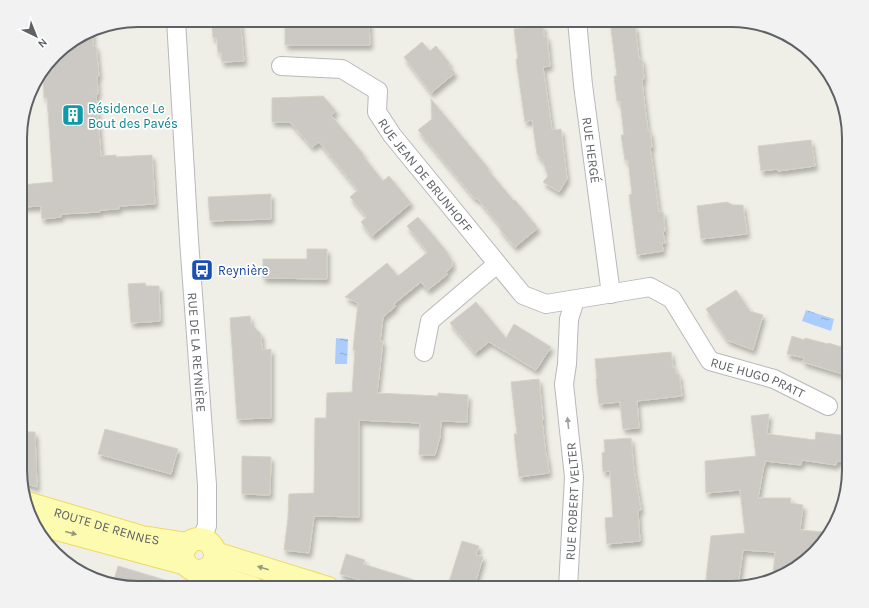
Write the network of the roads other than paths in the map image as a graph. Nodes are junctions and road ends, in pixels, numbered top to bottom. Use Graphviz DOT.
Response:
graph roads {
  1 [pos="176,27"];
  2 [pos="578,27"];
  3 [pos="281,66"];
  4 [pos="497,264"];
  5 [pos="610,287"];
  6 [pos="575,300"];
  7 [pos="424,352"];
  8 [pos="828,406"];
  9 [pos="33,505"];
  10 [pos="41,524"];
  11 [pos="199,554"];
  12 [pos="231,581"];
  13 [pos="301,581"];
  14 [pos="568,581"];
  1 -- 11 [label="street, RUE DE LA REYNIÈRE"];
  2 -- 5 [label="street, RUE HERGÉ"];
  3 -- 4 [label="street, RUE JEAN DE BRUNHOFF"];
  4 -- 6 [label="street, RUE JEAN DE BRUNHOFF"];
  4 -- 7 [label="street"];
  5 -- 6 [label="street"];
  5 -- 8 [label="street, RUE HUGO PRATT"];
  14 -- 6 [label="street, RUE ROBERT VELTER, one-way"];
  9 -- 11 [label="main road, ROUTE DE RENNES"];
  10 -- 11 [label="main road, ROUTE DE RENNES, one-way"];
  11 -- 12 [label="main road, ROUTE DE RENNES"];
  13 -- 11 [label="main road, ROUTE DE RENNES, one-way"];
}
